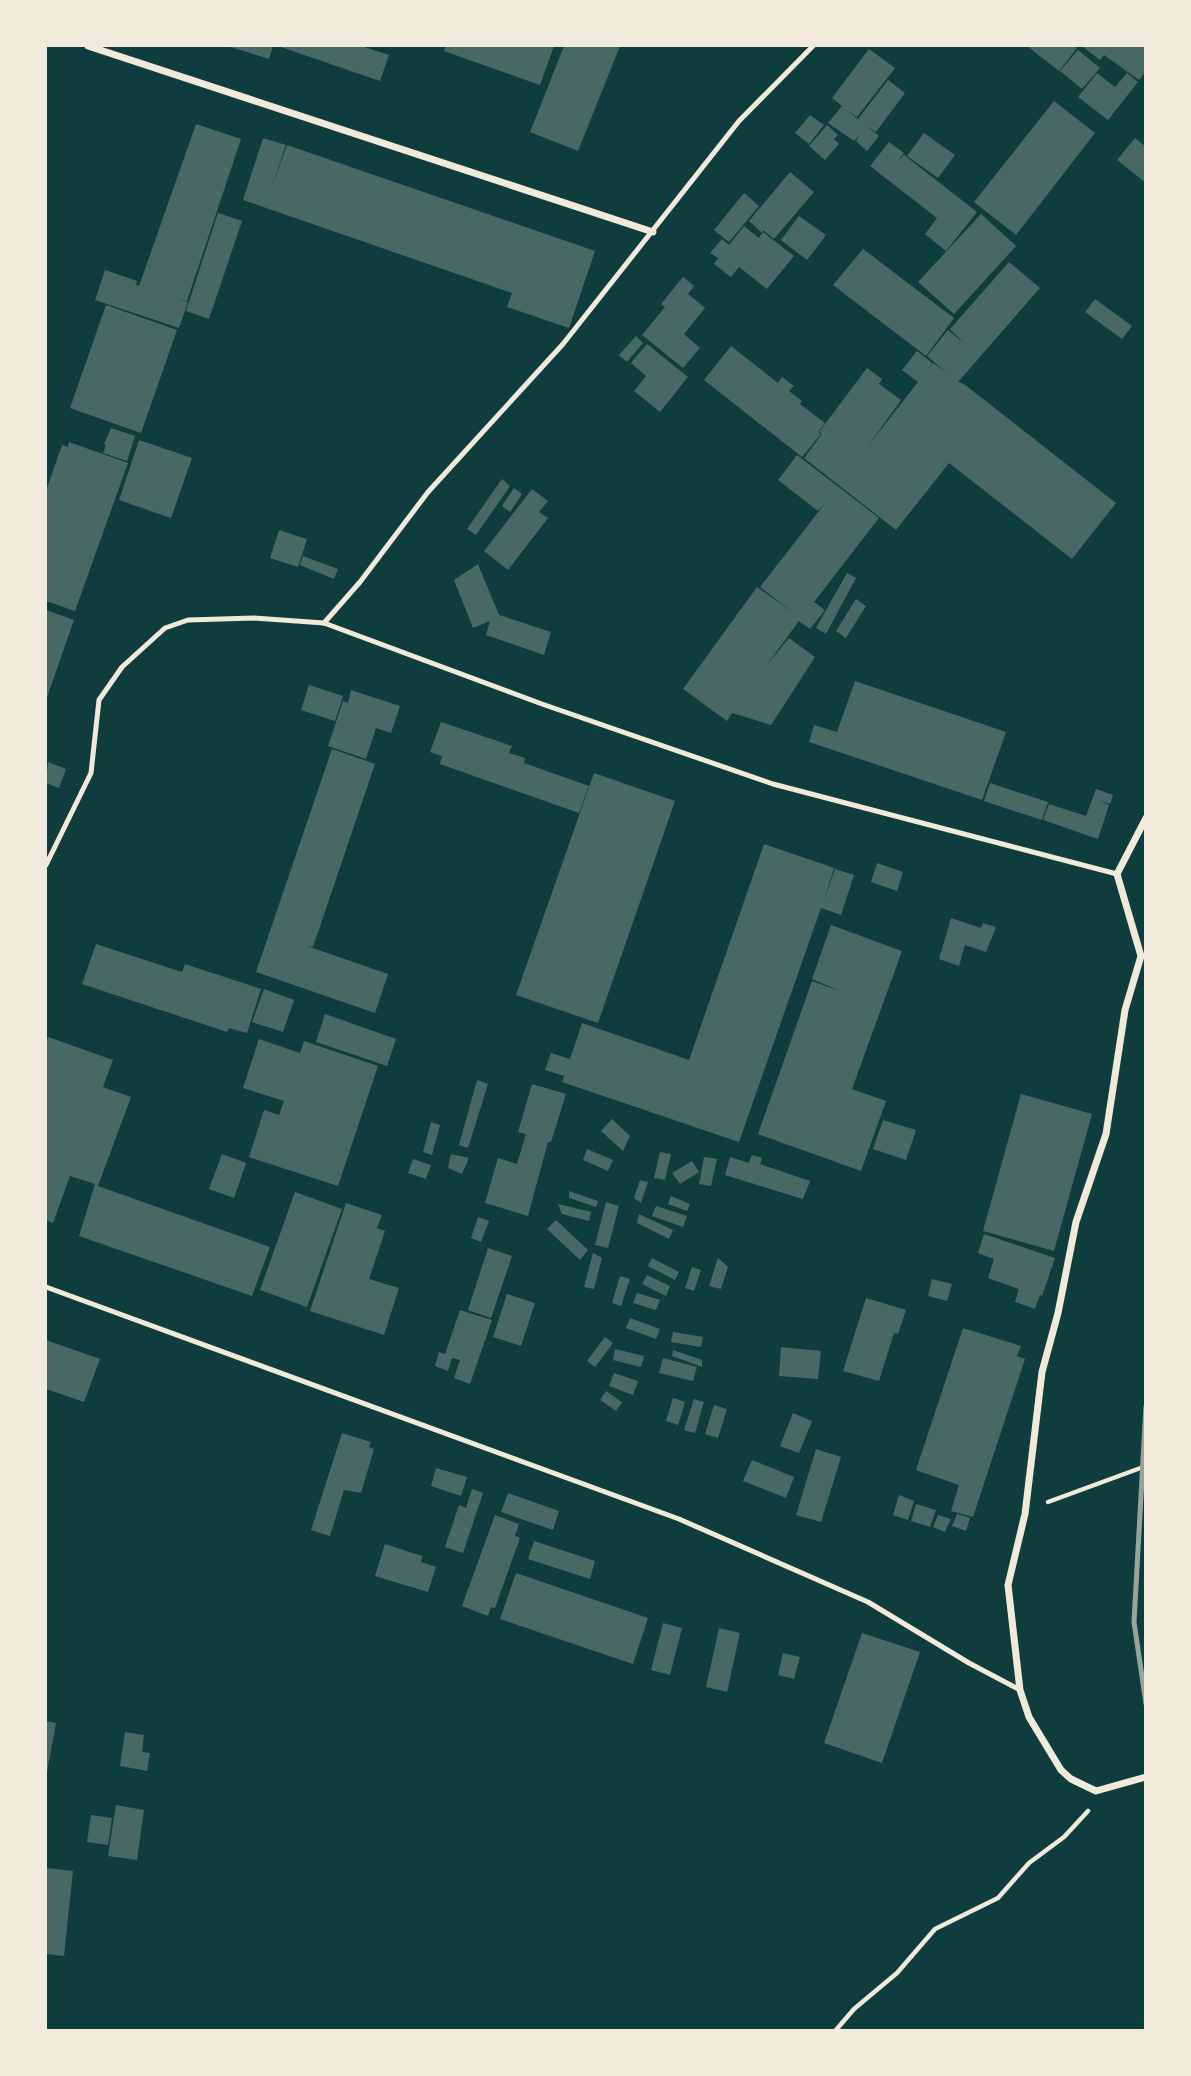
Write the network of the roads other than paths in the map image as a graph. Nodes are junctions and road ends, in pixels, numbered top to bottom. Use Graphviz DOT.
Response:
graph roads {
  1 [pos="88,46"];
  2 [pos="813,46"];
  3 [pos="653,232"];
  4 [pos="324,623"];
  5 [pos="1146,818"];
  6 [pos="46,865"];
  7 [pos="1117,874"];
  8 [pos="46,1287"];
  9 [pos="1020,1690"];
  10 [pos="1146,1777"];
  1 -- 3 [label="street"];
  2 -- 3 [label="lane"];
  3 -- 4 [label="lane"];
  4 -- 6 [label="lane"];
  4 -- 7 [label="lane"];
  5 -- 7 [label="street"];
  7 -- 9 [label="street"];
  8 -- 9 [label="lane"];
  9 -- 10 [label="street"];
}
